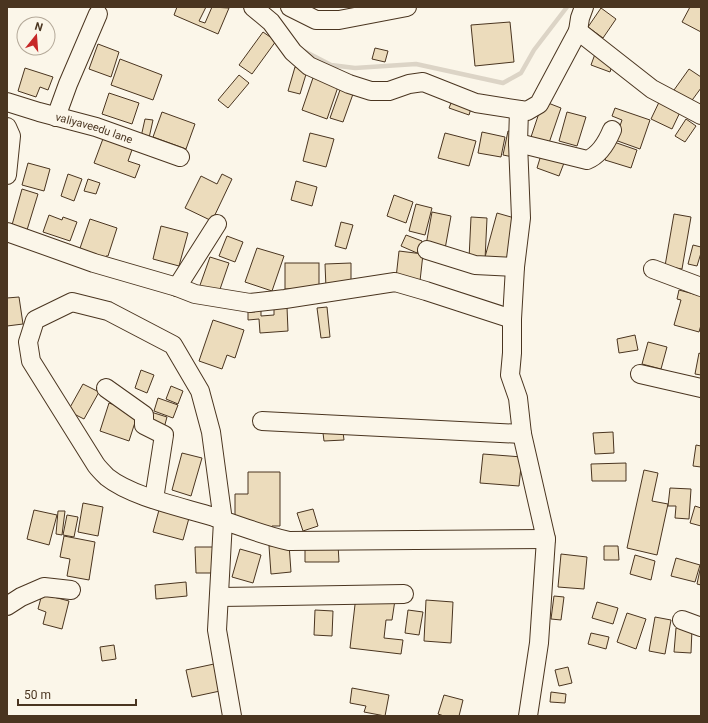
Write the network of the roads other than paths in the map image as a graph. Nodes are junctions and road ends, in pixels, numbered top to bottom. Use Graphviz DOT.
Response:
graph roads {
  1 [pos="253,7"];
  2 [pos="290,7"];
  3 [pos="407,7"];
  4 [pos="584,7"];
  5 [pos="98,14"];
  6 [pos="578,31"];
  7 [pos="7,102"];
  8 [pos="519,110"];
  9 [pos="701,115"];
  10 [pos="56,117"];
  11 [pos="7,127"];
  12 [pos="612,130"];
  13 [pos="518,143"];
  14 [pos="180,157"];
  15 [pos="7,175"];
  16 [pos="217,224"];
  17 [pos="7,232"];
  18 [pos="427,250"];
  19 [pos="515,267"];
  20 [pos="653,270"];
  21 [pos="177,286"];
  22 [pos="701,287"];
  23 [pos="512,319"];
  24 [pos="640,374"];
  25 [pos="106,388"];
  26 [pos="701,388"];
  27 [pos="262,421"];
  28 [pos="522,434"];
  29 [pos="154,499"];
  30 [pos="223,521"];
  31 [pos="546,539"];
  32 [pos="71,590"];
  33 [pos="404,594"];
  34 [pos="219,597"];
  35 [pos="7,606"];
  36 [pos="682,620"];
  37 [pos="701,627"];
  38 [pos="232,716"];
  39 [pos="528,716"];
  1 -- 8 [label="street"];
  2 -- 3 [label="street"];
  4 -- 6 [label="street"];
  5 -- 10 [label="street"];
  6 -- 8 [label="street"];
  6 -- 9 [label="street"];
  7 -- 10 [label="street, valiyaveedu lane"];
  8 -- 13 [label="street"];
  10 -- 14 [label="street, valiyaveedu lane"];
  11 -- 15 [label="street"];
  12 -- 13 [label="street"];
  13 -- 19 [label="street"];
  16 -- 21 [label="street"];
  17 -- 21 [label="street"];
  18 -- 19 [label="street"];
  19 -- 23 [label="street"];
  20 -- 22 [label="street"];
  21 -- 23 [label="street"];
  23 -- 28 [label="street"];
  24 -- 26 [label="street"];
  25 -- 29 [label="street"];
  27 -- 28 [label="street"];
  28 -- 31 [label="street"];
  29 -- 30 [label="street"];
  29 -- 30 [label="street"];
  30 -- 31 [label="street"];
  30 -- 34 [label="street"];
  31 -- 39 [label="street"];
  32 -- 35 [label="street"];
  33 -- 34 [label="street"];
  34 -- 38 [label="street"];
  36 -- 37 [label="street"];
}
